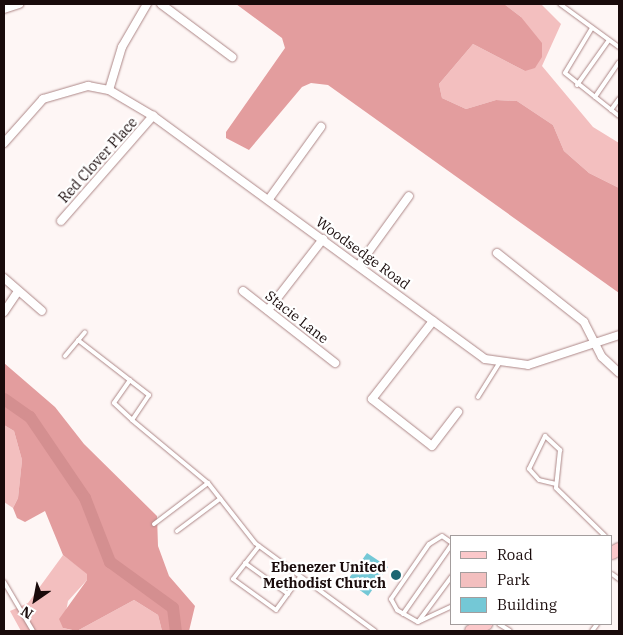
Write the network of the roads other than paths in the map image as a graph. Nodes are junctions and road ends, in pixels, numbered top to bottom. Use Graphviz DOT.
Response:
graph roads {
  1 [pos="19,4"];
  2 [pos="147,4"];
  3 [pos="161,4"];
  4 [pos="560,4"];
  5 [pos="4,9"];
  6 [pos="592,28"];
  7 [pos="609,40"];
  8 [pos="619,47"];
  9 [pos="232,57"];
  10 [pos="619,62"];
  11 [pos="578,85"];
  12 [pos="109,90"];
  13 [pos="594,97"];
  14 [pos="619,99"];
  15 [pos="611,110"];
  16 [pos="153,116"];
  17 [pos="619,116"];
  18 [pos="321,127"];
  19 [pos="4,143"];
  20 [pos="409,196"];
  21 [pos="269,199"];
  22 [pos="62,221"];
  23 [pos="323,239"];
  24 [pos="497,253"];
  25 [pos="360,265"];
  26 [pos="4,278"];
  27 [pos="243,291"];
  28 [pos="17,293"];
  29 [pos="268,310"];
  30 [pos="42,311"];
  31 [pos="4,312"];
  32 [pos="433,321"];
  33 [pos="85,332"];
  34 [pos="619,335"];
  35 [pos="78,340"];
  36 [pos="596,342"];
  37 [pos="65,356"];
  38 [pos="335,363"];
  39 [pos="499,363"];
  40 [pos="619,373"];
  41 [pos="130,380"];
  42 [pos="478,398"];
  43 [pos="458,412"];
  44 [pos="132,420"];
  45 [pos="208,483"];
  46 [pos="556,484"];
  47 [pos="220,498"];
  48 [pos="154,524"];
  49 [pos="177,531"];
  50 [pos="604,535"];
  51 [pos="450,542"];
  52 [pos="259,546"];
  53 [pos="450,546"];
  54 [pos="245,563"];
  55 [pos="300,577"];
  56 [pos="450,579"];
  57 [pos="4,582"];
  58 [pos="288,594"];
  59 [pos="450,607"];
  60 [pos="404,614"];
  61 [pos="418,622"];
  62 [pos="34,631"];
  63 [pos="375,631"];
  1 -- 5 [label="street"];
  2 -- 12 [label="street"];
  3 -- 9 [label="street"];
  4 -- 6 [label="lane"];
  6 -- 7 [label="lane"];
  6 -- 11 [label="lane"];
  7 -- 8 [label="lane"];
  7 -- 11 [label="lane"];
  10 -- 13 [label="lane"];
  11 -- 13 [label="lane"];
  12 -- 16 [label="street, Woodsedge Road"];
  12 -- 19 [label="street"];
  13 -- 15 [label="lane"];
  14 -- 15 [label="lane"];
  15 -- 17 [label="lane"];
  16 -- 21 [label="street, Woodsedge Road"];
  16 -- 22 [label="street, Red Clover Place"];
  18 -- 21 [label="street"];
  20 -- 25 [label="street"];
  21 -- 23 [label="street, Woodsedge Road"];
  23 -- 25 [label="street, Woodsedge Road"];
  23 -- 29 [label="street"];
  24 -- 36 [label="street"];
  25 -- 32 [label="street, Woodsedge Road"];
  26 -- 28 [label="street"];
  27 -- 29 [label="street, Stacie Lane"];
  28 -- 30 [label="street"];
  28 -- 31 [label="street"];
  29 -- 38 [label="street, Stacie Lane"];
  32 -- 39 [label="street, Woodsedge Road"];
  32 -- 43 [label="street"];
  33 -- 35 [label="lane"];
  34 -- 36 [label="street, Woodsedge Road"];
  35 -- 37 [label="lane"];
  35 -- 41 [label="lane"];
  36 -- 39 [label="street, Woodsedge Road"];
  36 -- 40 [label="street"];
  39 -- 42 [label="lane"];
  41 -- 44 [label="lane"];
  41 -- 44 [label="lane"];
  44 -- 45 [label="lane"];
  45 -- 47 [label="lane"];
  45 -- 48 [label="lane"];
  46 -- 46 [label="lane"];
  46 -- 50 [label="lane"];
  47 -- 49 [label="lane"];
  47 -- 52 [label="lane"];
  51 -- 60 [label="lane"];
  52 -- 54 [label="lane"];
  52 -- 55 [label="lane"];
  53 -- 60 [label="lane"];
  54 -- 58 [label="lane"];
  54 -- 58 [label="lane"];
  55 -- 58 [label="lane"];
  55 -- 63 [label="lane"];
  56 -- 61 [label="lane"];
  57 -- 62 [label="lane"];
  59 -- 61 [label="lane"];
  60 -- 61 [label="lane"];
}
